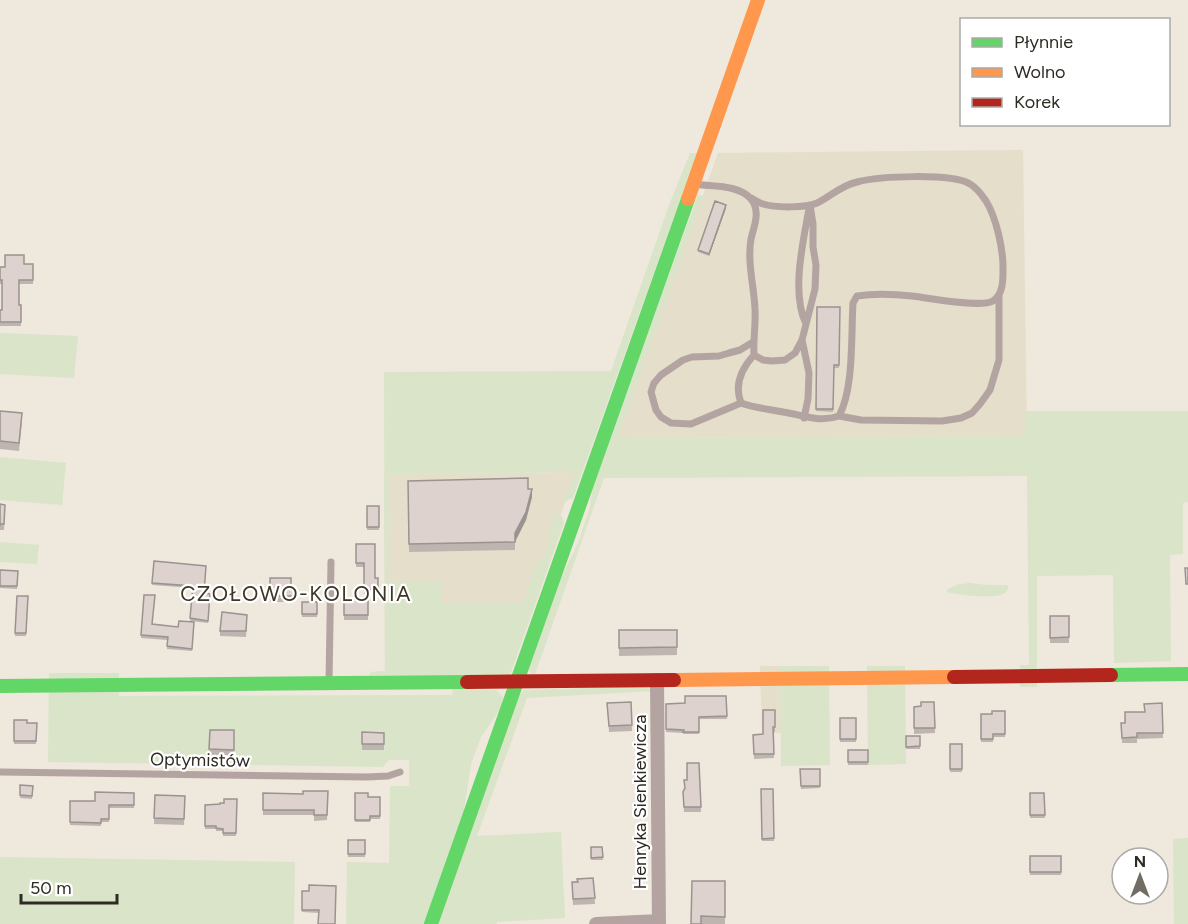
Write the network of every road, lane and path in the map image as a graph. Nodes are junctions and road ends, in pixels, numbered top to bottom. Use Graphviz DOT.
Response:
graph roads {
  1 [pos="758,0"];
  2 [pos="693,184"];
  3 [pos="751,198"];
  4 [pos="810,205"];
  5 [pos="999,295"];
  6 [pos="806,324"];
  7 [pos="802,340"];
  8 [pos="753,342"];
  9 [pos="754,355"];
  10 [pos="741,402"];
  11 [pos="839,416"];
  12 [pos="804,418"];
  13 [pos="331,562"];
  14 [pos="1188,674"];
  15 [pos="657,680"];
  16 [pos="516,682"];
  17 [pos="329,684"];
  18 [pos="0,686"];
  19 [pos="0,772"];
  20 [pos="400,772"];
  21 [pos="659,922"];
  22 [pos="431,924"];
  23 [pos="596,924"];
  1 -- 2 [label="street"];
  2 -- 3 [label="lane"];
  2 -- 16 [label="street"];
  3 -- 4 [label="lane"];
  3 -- 8 [label="lane"];
  4 -- 5 [label="lane"];
  4 -- 6 [label="lane"];
  4 -- 6 [label="lane"];
  5 -- 11 [label="lane"];
  5 -- 11 [label="lane"];
  6 -- 7 [label="lane"];
  7 -- 9 [label="lane"];
  7 -- 12 [label="lane"];
  8 -- 9 [label="lane"];
  8 -- 10 [label="lane"];
  9 -- 10 [label="lane"];
  10 -- 12 [label="lane"];
  11 -- 12 [label="lane"];
  13 -- 17 [label="lane"];
  14 -- 15 [label="street"];
  15 -- 16 [label="street"];
  15 -- 21 [label="street, Henryka Sienkiewicza"];
  16 -- 17 [label="street"];
  16 -- 22 [label="street"];
  17 -- 18 [label="street"];
  19 -- 20 [label="lane, Optymistów"];
  21 -- 23 [label="street"];
}
